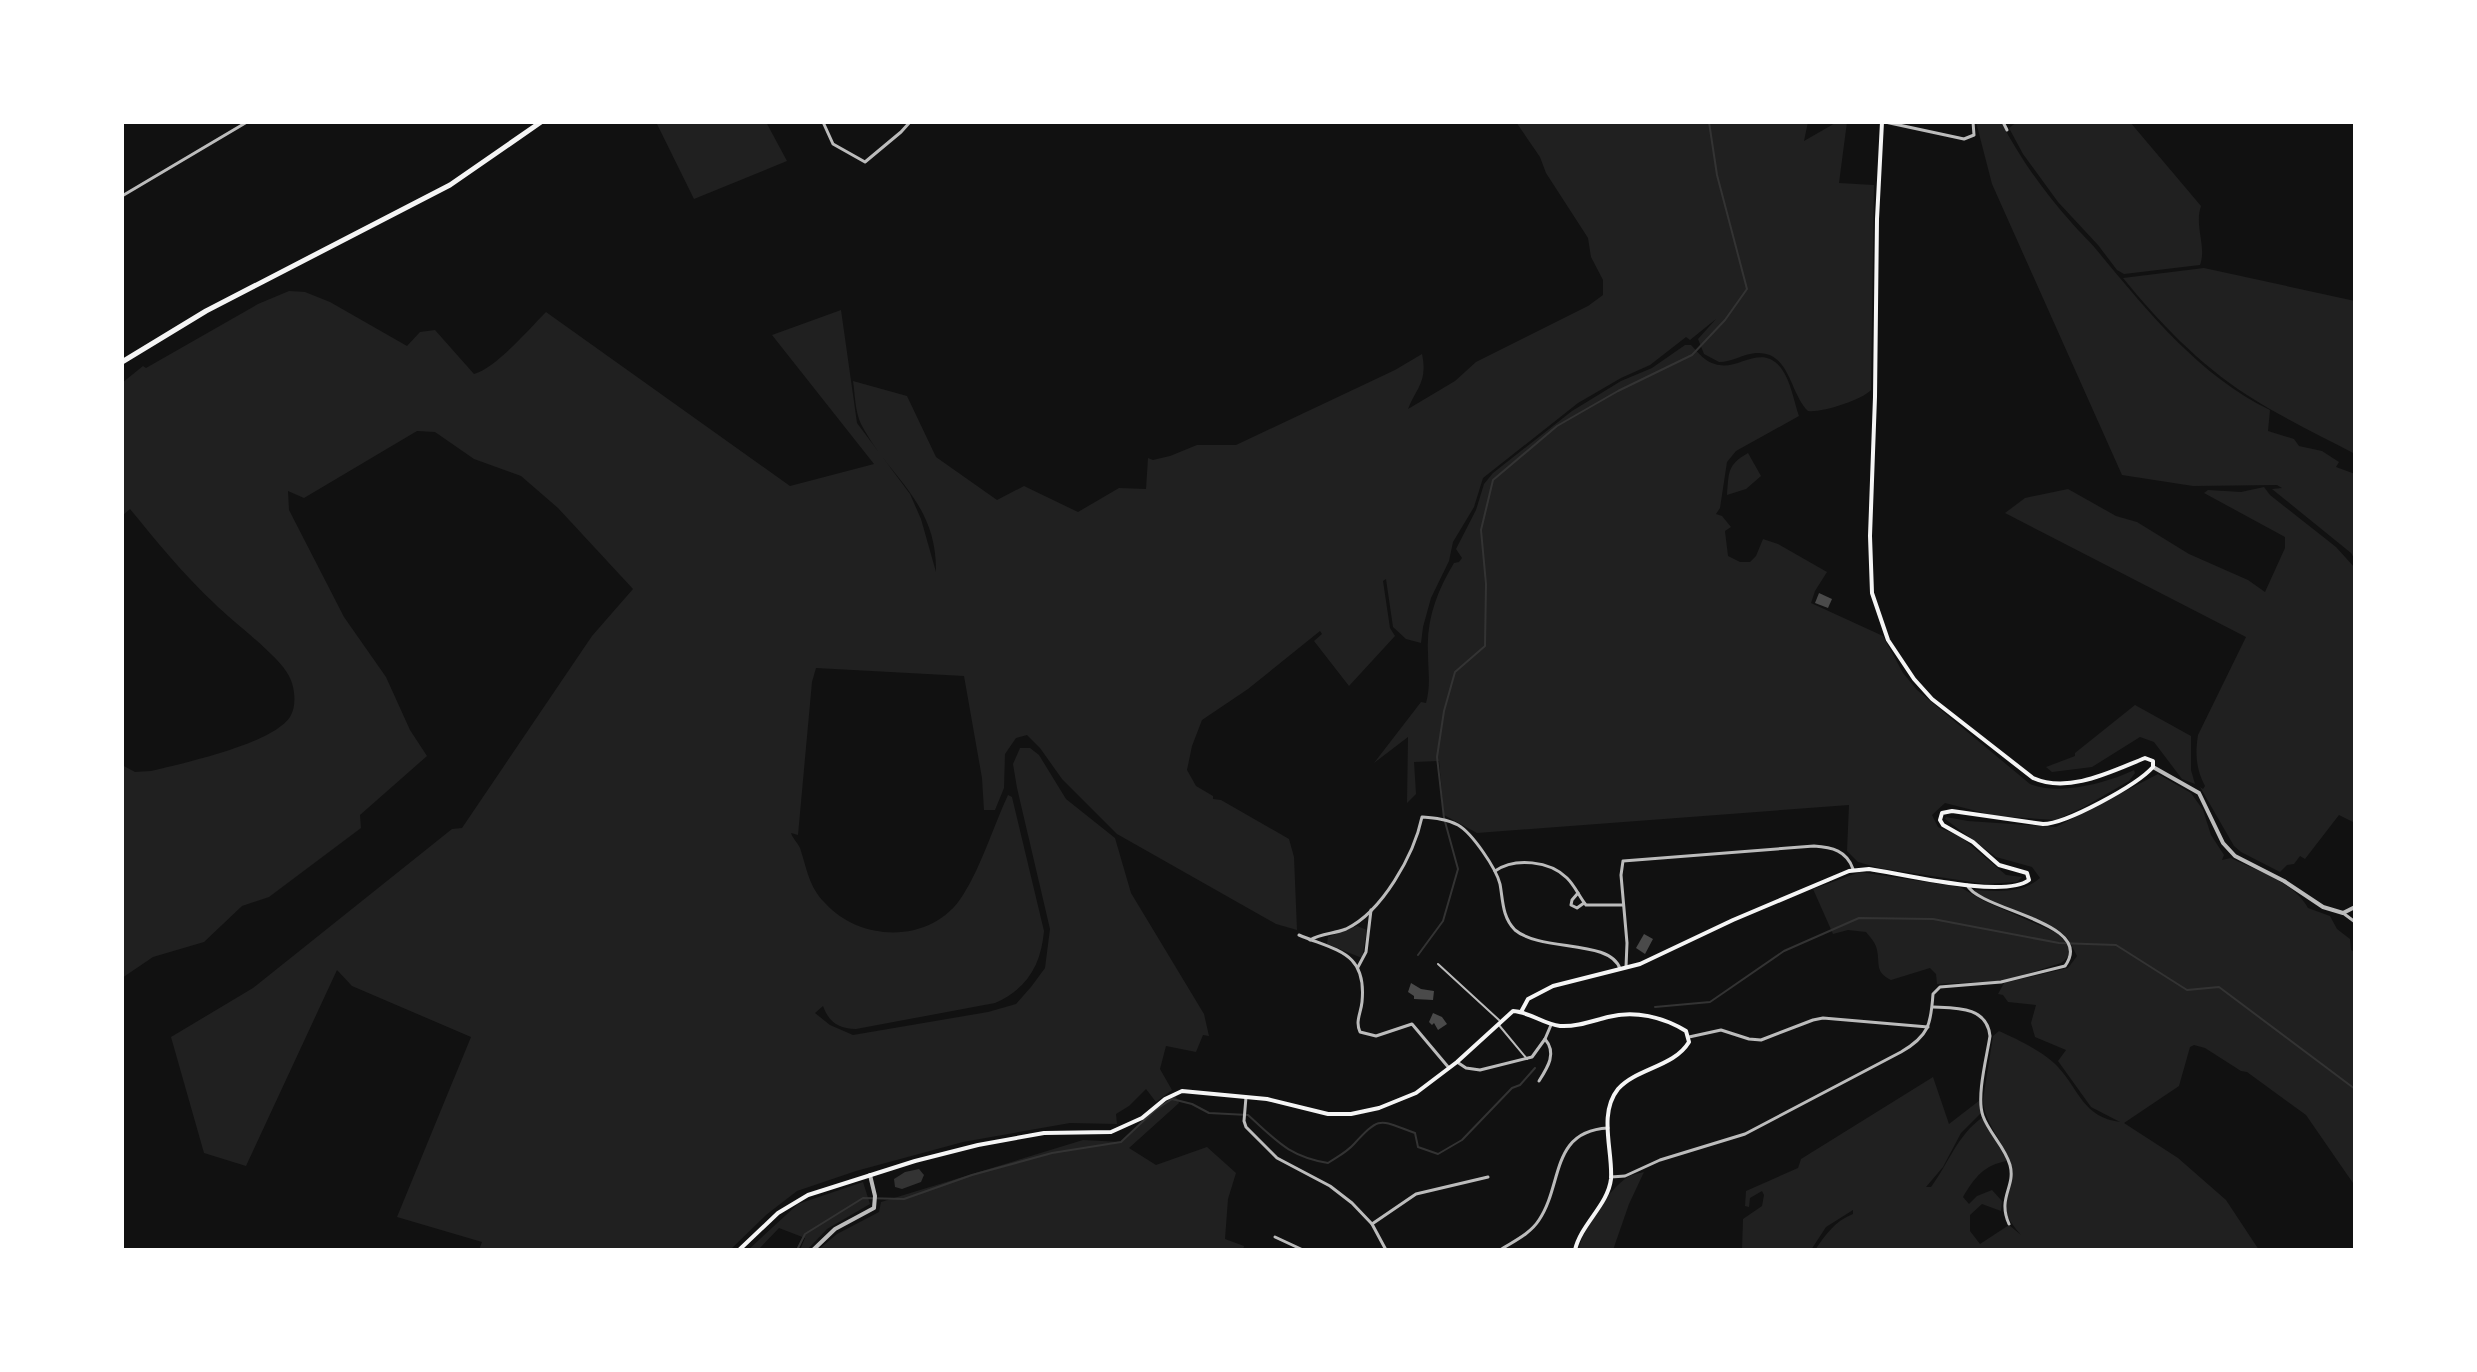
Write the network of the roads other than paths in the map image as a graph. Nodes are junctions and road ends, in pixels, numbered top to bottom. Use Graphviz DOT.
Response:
graph roads {
  1 [pos="247,122"];
  2 [pos="541,122"];
  3 [pos="823,122"];
  4 [pos="910,122"];
  5 [pos="1973,122"];
  6 [pos="2003,122"];
  7 [pos="1883,124"];
  8 [pos="2007,130"];
  9 [pos="122,196"];
  10 [pos="122,362"];
  11 [pos="2153,767"];
  12 [pos="1853,870"];
  13 [pos="1495,871"];
  14 [pos="1967,885"];
  15 [pos="1578,893"];
  16 [pos="1584,903"];
  17 [pos="1623,905"];
  18 [pos="2355,907"];
  19 [pos="1371,910"];
  20 [pos="2343,913"];
  21 [pos="1360,919"];
  22 [pos="2355,922"];
  23 [pos="1370,928"];
  24 [pos="1299,935"];
  25 [pos="1310,940"];
  26 [pos="1438,964"];
  27 [pos="1358,967"];
  28 [pos="1623,968"];
  29 [pos="1933,1007"];
  30 [pos="1521,1012"];
  31 [pos="1498,1022"];
  32 [pos="1551,1025"];
  33 [pos="1928,1027"];
  34 [pos="1689,1037"];
  35 [pos="1545,1039"];
  36 [pos="1527,1059"];
  37 [pos="1457,1062"];
  38 [pos="1449,1068"];
  39 [pos="1539,1081"];
  40 [pos="1246,1097"];
  41 [pos="1608,1128"];
  42 [pos="870,1175"];
  43 [pos="1488,1177"];
  44 [pos="1611,1177"];
  45 [pos="1372,1224"];
  46 [pos="2009,1224"];
  47 [pos="1275,1237"];
  48 [pos="739,1250"];
  49 [pos="813,1250"];
  50 [pos="1303,1250"];
  51 [pos="1386,1250"];
  52 [pos="1500,1250"];
  53 [pos="1575,1250"];
  1 -- 9 [label="street"];
  2 -- 10 [label="highway"];
  3 -- 4 [label="street"];
  5 -- 7 [label="street"];
  6 -- 8 [label="street"];
  7 -- 11 [label="main road"];
  11 -- 14 [label="main road"];
  11 -- 20 [label="street"];
  12 -- 14 [label="main road"];
  12 -- 17 [label="street"];
  12 -- 28 [label="main road"];
  13 -- 15 [label="street"];
  13 -- 19 [label="street"];
  13 -- 28 [label="street"];
  14 -- 29 [label="street"];
  15 -- 16 [label="street"];
  15 -- 16 [label="street"];
  16 -- 17 [label="street"];
  17 -- 28 [label="street"];
  18 -- 20 [label="street"];
  19 -- 21 [label="street"];
  19 -- 23 [label="street"];
  20 -- 22 [label="street"];
  21 -- 23 [label="street"];
  21 -- 25 [label="street"];
  23 -- 27 [label="street"];
  24 -- 25 [label="street"];
  25 -- 27 [label="street"];
  26 -- 31 [label="lane"];
  27 -- 38 [label="street"];
  28 -- 30 [label="main road"];
  29 -- 33 [label="street"];
  29 -- 46 [label="street"];
  30 -- 31 [label="main road"];
  30 -- 32 [label="main road"];
  31 -- 36 [label="lane"];
  31 -- 37 [label="main road"];
  32 -- 34 [label="main road"];
  32 -- 35 [label="street"];
  33 -- 34 [label="street"];
  33 -- 44 [label="street"];
  34 -- 41 [label="main road"];
  35 -- 36 [label="street"];
  35 -- 39 [label="street"];
  36 -- 37 [label="street"];
  37 -- 38 [label="main road"];
  38 -- 40 [label="main road"];
  40 -- 42 [label="main road"];
  40 -- 45 [label="street"];
  41 -- 44 [label="main road"];
  41 -- 52 [label="street"];
  42 -- 48 [label="main road"];
  42 -- 49 [label="street"];
  43 -- 45 [label="street"];
  44 -- 53 [label="main road"];
  45 -- 51 [label="street"];
  47 -- 50 [label="street"];
}
